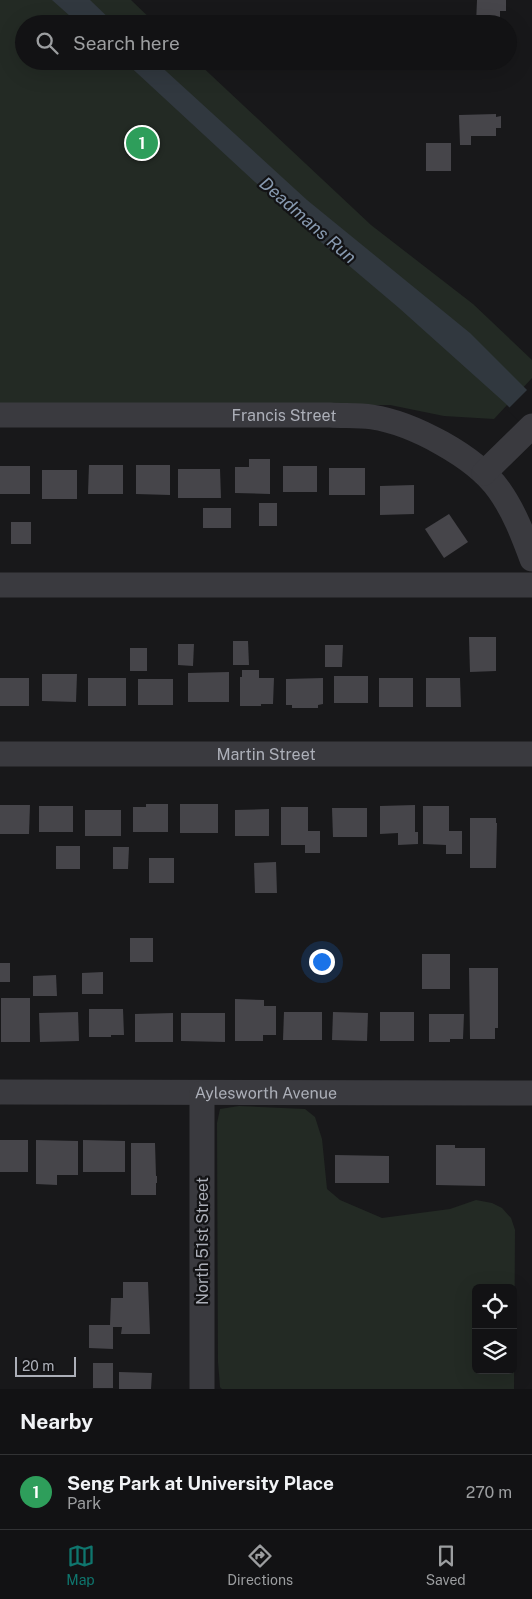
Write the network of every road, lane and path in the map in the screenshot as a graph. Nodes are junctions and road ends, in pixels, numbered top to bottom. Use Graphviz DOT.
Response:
graph roads {
  1 [pos="0,415"];
  2 [pos="528,430"];
  3 [pos="484,473"];
  4 [pos="532,559"];
  5 [pos="0,584"];
  6 [pos="532,585"];
  7 [pos="0,754"];
  8 [pos="532,754"];
  9 [pos="0,1092"];
  10 [pos="202,1093"];
  11 [pos="532,1093"];
  12 [pos="202,1389"];
  1 -- 3 [label="street, Francis Street"];
  2 -- 3 [label="street"];
  3 -- 4 [label="street, Francis Street"];
  5 -- 6 [label="street"];
  7 -- 8 [label="street, Martin Street"];
  9 -- 10 [label="street, Aylesworth Avenue"];
  10 -- 11 [label="street, Aylesworth Avenue"];
  10 -- 12 [label="street, North 51st Street"];
}
